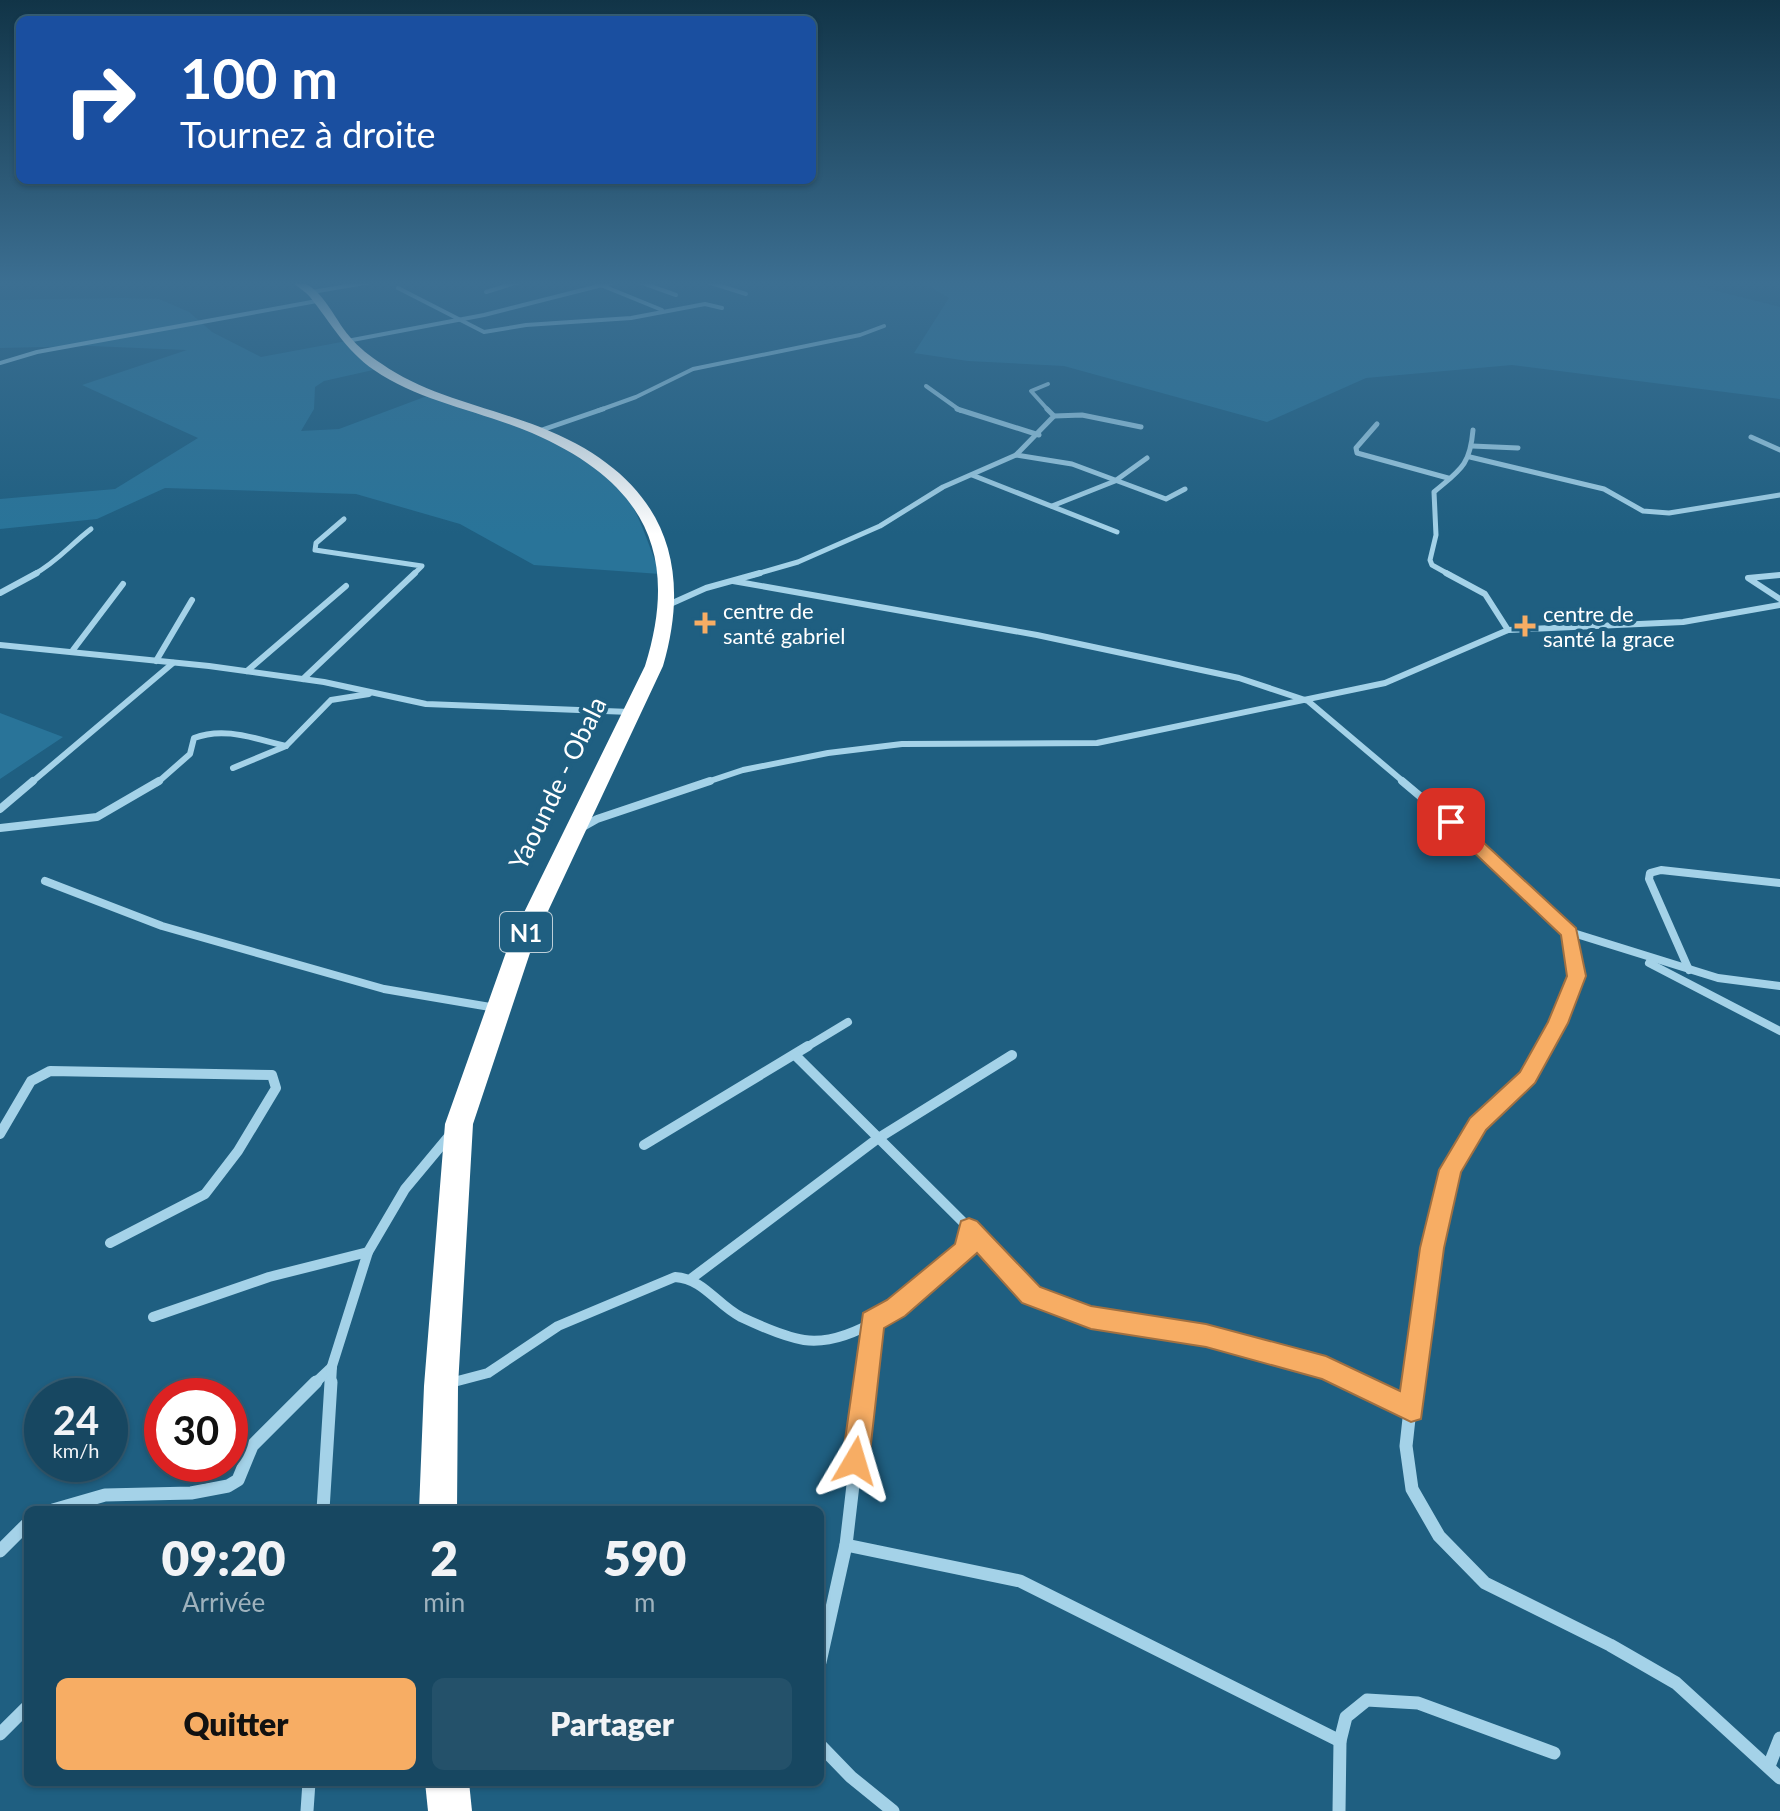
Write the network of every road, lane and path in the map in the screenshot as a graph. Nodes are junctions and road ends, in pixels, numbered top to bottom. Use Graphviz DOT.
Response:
graph roads {
  1 [pos="377,366"];
  2 [pos="710,366"];
  3 [pos="1048,384"];
  4 [pos="926,386"];
  5 [pos="1054,416"];
  6 [pos="1377,424"];
  7 [pos="1141,427"];
  8 [pos="1473,430"];
  9 [pos="539,431"];
  10 [pos="1039,435"];
  11 [pos="1751,437"];
  12 [pos="1472,446"];
  13 [pos="1518,448"];
  14 [pos="1780,450"];
  15 [pos="1016,455"];
  16 [pos="1470,457"];
  17 [pos="1147,458"];
  18 [pos="971,475"];
  19 [pos="1448,478"];
  20 [pos="1115,481"];
  21 [pos="1185,489"];
  22 [pos="1780,495"];
  23 [pos="1052,506"];
  24 [pos="344,519"];
  25 [pos="91,529"];
  26 [pos="1117,532"];
  27 [pos="1780,575"];
  28 [pos="733,581"];
  29 [pos="123,584"];
  30 [pos="346,586"];
  31 [pos="0,593"];
  32 [pos="192,600"];
  33 [pos="1780,602"];
  34 [pos="668,605"];
  35 [pos="1508,630"];
  36 [pos="0,645"];
  37 [pos="73,650"];
  38 [pos="156,661"];
  39 [pos="173,663"];
  40 [pos="247,671"];
  41 [pos="303,679"];
  42 [pos="374,693"];
  43 [pos="1308,701"];
  44 [pos="635,712"];
  45 [pos="286,746"];
  46 [pos="233,768"];
  47 [pos="0,809"];
  48 [pos="0,828"];
  49 [pos="577,830"];
  50 [pos="45,881"];
  51 [pos="1780,883"];
  52 [pos="1570,932"];
  53 [pos="1633,954"];
  54 [pos="1689,970"];
  55 [pos="1780,986"];
  56 [pos="497,1009"];
  57 [pos="848,1022"];
  58 [pos="1780,1031"];
  59 [pos="795,1055"];
  60 [pos="1012,1055"];
  61 [pos="459,1124"];
  62 [pos="0,1134"];
  63 [pos="877,1139"];
  64 [pos="644,1145"];
  65 [pos="969,1228"];
  66 [pos="110,1243"];
  67 [pos="368,1252"];
  68 [pos="692,1278"];
  69 [pos="153,1317"];
  70 [pos="872,1321"];
  71 [pos="332,1366"];
  72 [pos="441,1386"];
  73 [pos="1411,1409"];
  74 [pos="67,1506"];
  75 [pos="323,1506"];
  76 [pos="438,1506"];
  77 [pos="24,1527"];
  78 [pos="846,1545"];
  79 [pos="0,1551"];
  80 [pos="824,1644"];
  81 [pos="24,1710"];
  82 [pos="0,1734"];
  83 [pos="1780,1738"];
  84 [pos="1340,1741"];
  85 [pos="824,1749"];
  86 [pos="1554,1753"];
  87 [pos="1769,1766"];
  88 [pos="1780,1778"];
  89 [pos="309,1786"];
  90 [pos="447,1786"];
  91 [pos="307,1811"];
  92 [pos="450,1811"];
  93 [pos="893,1811"];
  94 [pos="1339,1811"];
  1 -- 9 [label="highway, Yaounde - Obala / N1"];
  2 -- 9 [label="street"];
  3 -- 5 [label="street"];
  4 -- 10 [label="street"];
  5 -- 7 [label="street"];
  5 -- 10 [label="street"];
  6 -- 19 [label="street"];
  8 -- 12 [label="street"];
  9 -- 34 [label="highway, Yaounde - Obala / N1"];
  10 -- 15 [label="street"];
  11 -- 14 [label="street"];
  12 -- 13 [label="street"];
  12 -- 16 [label="street"];
  15 -- 18 [label="street"];
  15 -- 20 [label="street"];
  16 -- 19 [label="street"];
  16 -- 22 [label="street"];
  17 -- 20 [label="street"];
  18 -- 23 [label="street"];
  18 -- 28 [label="street"];
  19 -- 35 [label="street"];
  20 -- 21 [label="street"];
  20 -- 23 [label="street"];
  23 -- 26 [label="street"];
  24 -- 41 [label="street"];
  25 -- 31 [label="street"];
  27 -- 33 [label="street"];
  28 -- 34 [label="street"];
  28 -- 43 [label="street"];
  29 -- 37 [label="street"];
  30 -- 40 [label="street"];
  32 -- 38 [label="street"];
  33 -- 35 [label="street"];
  34 -- 44 [label="highway, Yaounde - Obala / N1"];
  35 -- 43 [label="street"];
  36 -- 37 [label="street"];
  37 -- 38 [label="street"];
  38 -- 39 [label="street"];
  39 -- 40 [label="street"];
  39 -- 47 [label="street"];
  40 -- 41 [label="street"];
  41 -- 42 [label="street"];
  42 -- 44 [label="street"];
  42 -- 45 [label="street"];
  43 -- 49 [label="street"];
  43 -- 52 [label="street"];
  44 -- 49 [label="highway, Yaounde - Obala / N1"];
  45 -- 46 [label="street"];
  45 -- 48 [label="street"];
  49 -- 56 [label="highway, Yaounde - Obala / N1"];
  50 -- 56 [label="street"];
  51 -- 54 [label="street"];
  52 -- 53 [label="street"];
  52 -- 73 [label="street"];
  53 -- 54 [label="street"];
  53 -- 58 [label="street"];
  54 -- 55 [label="street"];
  56 -- 61 [label="highway, Yaounde - Obala / N1"];
  57 -- 59 [label="street"];
  59 -- 63 [label="street"];
  59 -- 64 [label="street"];
  60 -- 63 [label="street"];
  61 -- 67 [label="street"];
  61 -- 72 [label="highway, Yaounde - Obala / N1"];
  62 -- 66 [label="street"];
  63 -- 65 [label="street"];
  63 -- 68 [label="street"];
  65 -- 70 [label="street"];
  65 -- 73 [label="street"];
  67 -- 69 [label="street"];
  67 -- 71 [label="street"];
  68 -- 70 [label="street"];
  68 -- 72 [label="street"];
  70 -- 78 [label="street"];
  71 -- 74 [label="street"];
  71 -- 75 [label="street"];
  72 -- 76 [label="highway, Yaounde - Obala / N1"];
  73 -- 87 [label="street"];
  77 -- 79 [label="street"];
  78 -- 80 [label="street"];
  78 -- 84 [label="street"];
  81 -- 82 [label="street"];
  83 -- 87 [label="street"];
  84 -- 86 [label="street"];
  84 -- 94 [label="street"];
  85 -- 93 [label="street"];
  87 -- 88 [label="street"];
  89 -- 91 [label="street"];
  90 -- 92 [label="highway"];
}
